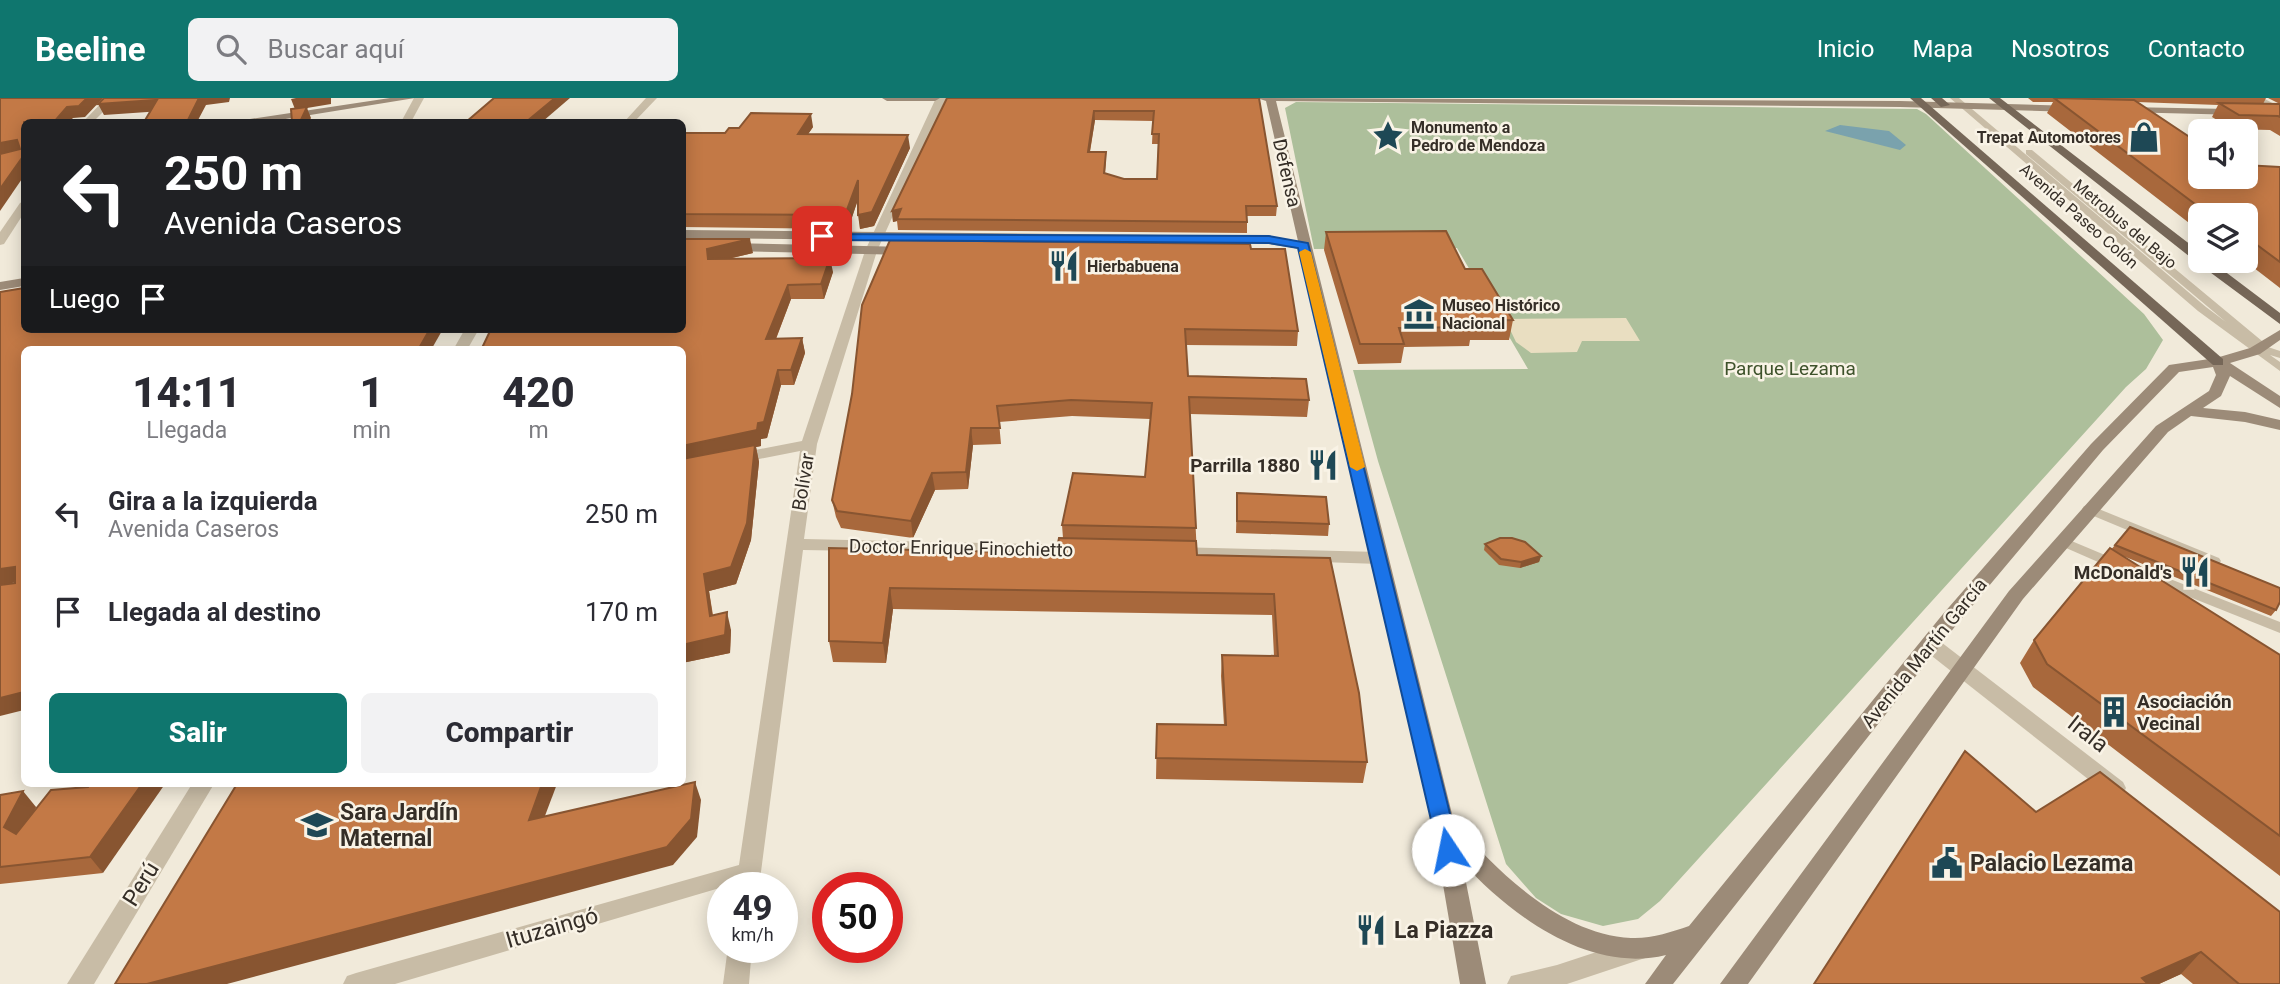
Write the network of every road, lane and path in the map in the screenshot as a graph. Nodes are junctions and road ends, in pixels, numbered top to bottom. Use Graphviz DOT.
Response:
graph roads {
  1 [pos="112,98"];
  2 [pos="410,98"];
  3 [pos="419,98"];
  4 [pos="652,98"];
  5 [pos="887,98"];
  6 [pos="935,98"];
  7 [pos="941,98"];
  8 [pos="1262,98"];
  9 [pos="1270,98"];
  10 [pos="1936,98"];
  11 [pos="1994,98"];
  12 [pos="2255,98"];
  13 [pos="1563,99"];
  14 [pos="1919,101"];
  15 [pos="1956,102"];
  16 [pos="1976,106"];
  17 [pos="2006,107"];
  18 [pos="2087,109"];
  19 [pos="2115,110"];
  20 [pos="2280,112"];
  21 [pos="91,119"];
  22 [pos="270,119"];
  23 [pos="408,119"];
  24 [pos="632,119"];
  25 [pos="21,210"];
  26 [pos="686,234"];
  27 [pos="0,241"];
  28 [pos="874,244"];
  29 [pos="686,246"];
  30 [pos="1304,246"];
  31 [pos="2188,250"];
  32 [pos="926,251"];
  33 [pos="954,251"];
  34 [pos="2218,273"];
  35 [pos="21,282"];
  36 [pos="0,286"];
  37 [pos="21,293"];
  38 [pos="0,297"];
  39 [pos="2280,320"];
  40 [pos="2280,334"];
  41 [pos="2259,349"];
  42 [pos="2280,356"];
  43 [pos="2218,362"];
  44 [pos="2280,368"];
  45 [pos="2280,403"];
  46 [pos="2192,412"];
  47 [pos="2280,425"];
  48 [pos="809,444"];
  49 [pos="720,462"];
  50 [pos="2089,509"];
  51 [pos="797,520"];
  52 [pos="2062,541"];
  53 [pos="794,544"];
  54 [pos="831,545"];
  55 [pos="1091,551"];
  56 [pos="1160,553"];
  57 [pos="1379,558"];
  58 [pos="2229,567"];
  59 [pos="2280,628"];
  60 [pos="1930,645"];
  61 [pos="1961,669"];
  62 [pos="201,787"];
  63 [pos="2137,805"];
  64 [pos="1444,826"];
  65 [pos="748,872"];
  66 [pos="707,891"];
  67 [pos="1696,935"];
  68 [pos="1636,950"];
  69 [pos="738,963"];
  70 [pos="79,984"];
  71 [pos="356,984"];
  72 [pos="736,984"];
  73 [pos="1473,984"];
  74 [pos="1520,984"];
  75 [pos="1658,984"];
  76 [pos="1733,984"];
  1 -- 21 [label="street"];
  2 -- 22 [label="main road"];
  3 -- 23 [label="street"];
  4 -- 24 [label="street"];
  5 -- 6 [label="main road"];
  7 -- 28 [label="street, Bolívar"];
  8 -- 9 [label="main road"];
  9 -- 13 [label="main road"];
  9 -- 30 [label="main road, Defensa"];
  10 -- 15 [label="main road"];
  11 -- 17 [label="main road, Avenida Paseo Colón"];
  12 -- 20 [label="street"];
  13 -- 14 [label="main road"];
  14 -- 15 [label="main road"];
  14 -- 43 [label="main road, Avenida Paseo Colón"];
  15 -- 16 [label="main road"];
  15 -- 41 [label="lane, Metrobus del Bajo"];
  16 -- 17 [label="main road"];
  16 -- 41 [label="lane, Metrobus del Bajo"];
  17 -- 18 [label="main road"];
  17 -- 31 [label="main road, Avenida Paseo Colón"];
  19 -- 20 [label="main road"];
  25 -- 27 [label="street"];
  26 -- 28 [label="main road"];
  28 -- 29 [label="main road"];
  28 -- 30 [label="main road"];
  28 -- 32 [label="main road"];
  28 -- 48 [label="street, Bolívar"];
  30 -- 33 [label="main road"];
  30 -- 57 [label="main road, Defensa"];
  34 -- 39 [label="main road, Avenida Paseo Colón"];
  35 -- 36 [label="main road"];
  37 -- 38 [label="main road"];
  40 -- 41 [label="main road, Avenida Martín García"];
  41 -- 42 [label="main road"];
  41 -- 43 [label="main road, Avenida Martín García"];
  41 -- 44 [label="lane, Metrobus del Bajo"];
  43 -- 45 [label="main road"];
  43 -- 46 [label="main road, Avenida Martín García"];
  43 -- 60 [label="main road, Avenida Martín García"];
  46 -- 47 [label="main road"];
  46 -- 50 [label="main road, Avenida Martín García"];
  48 -- 49 [label="street"];
  48 -- 51 [label="street, Bolívar"];
  50 -- 52 [label="main road, Avenida Martín García"];
  50 -- 58 [label="lane"];
  51 -- 53 [label="street, Bolívar"];
  51 -- 54 [label="street"];
  52 -- 59 [label="lane"];
  52 -- 61 [label="main road, Avenida Martín García"];
  53 -- 54 [label="street, Doctor Enrique Finochietto"];
  53 -- 65 [label="street, Bolívar"];
  54 -- 55 [label="street, Doctor Enrique Finochietto"];
  56 -- 57 [label="street"];
  57 -- 64 [label="main road, Defensa"];
  60 -- 61 [label="street, Irala"];
  60 -- 67 [label="main road, Avenida Martín García"];
  61 -- 63 [label="street, Irala"];
  61 -- 76 [label="main road, Avenida Martín García"];
  62 -- 70 [label="street, Perú"];
  64 -- 68 [label="main road"];
  64 -- 73 [label="main road, Defensa"];
  66 -- 71 [label="street, Ituzaingó"];
  67 -- 68 [label="main road"];
  67 -- 75 [label="main road, Avenida Martín García"];
  68 -- 74 [label="street"];
  69 -- 72 [label="street"];
}
